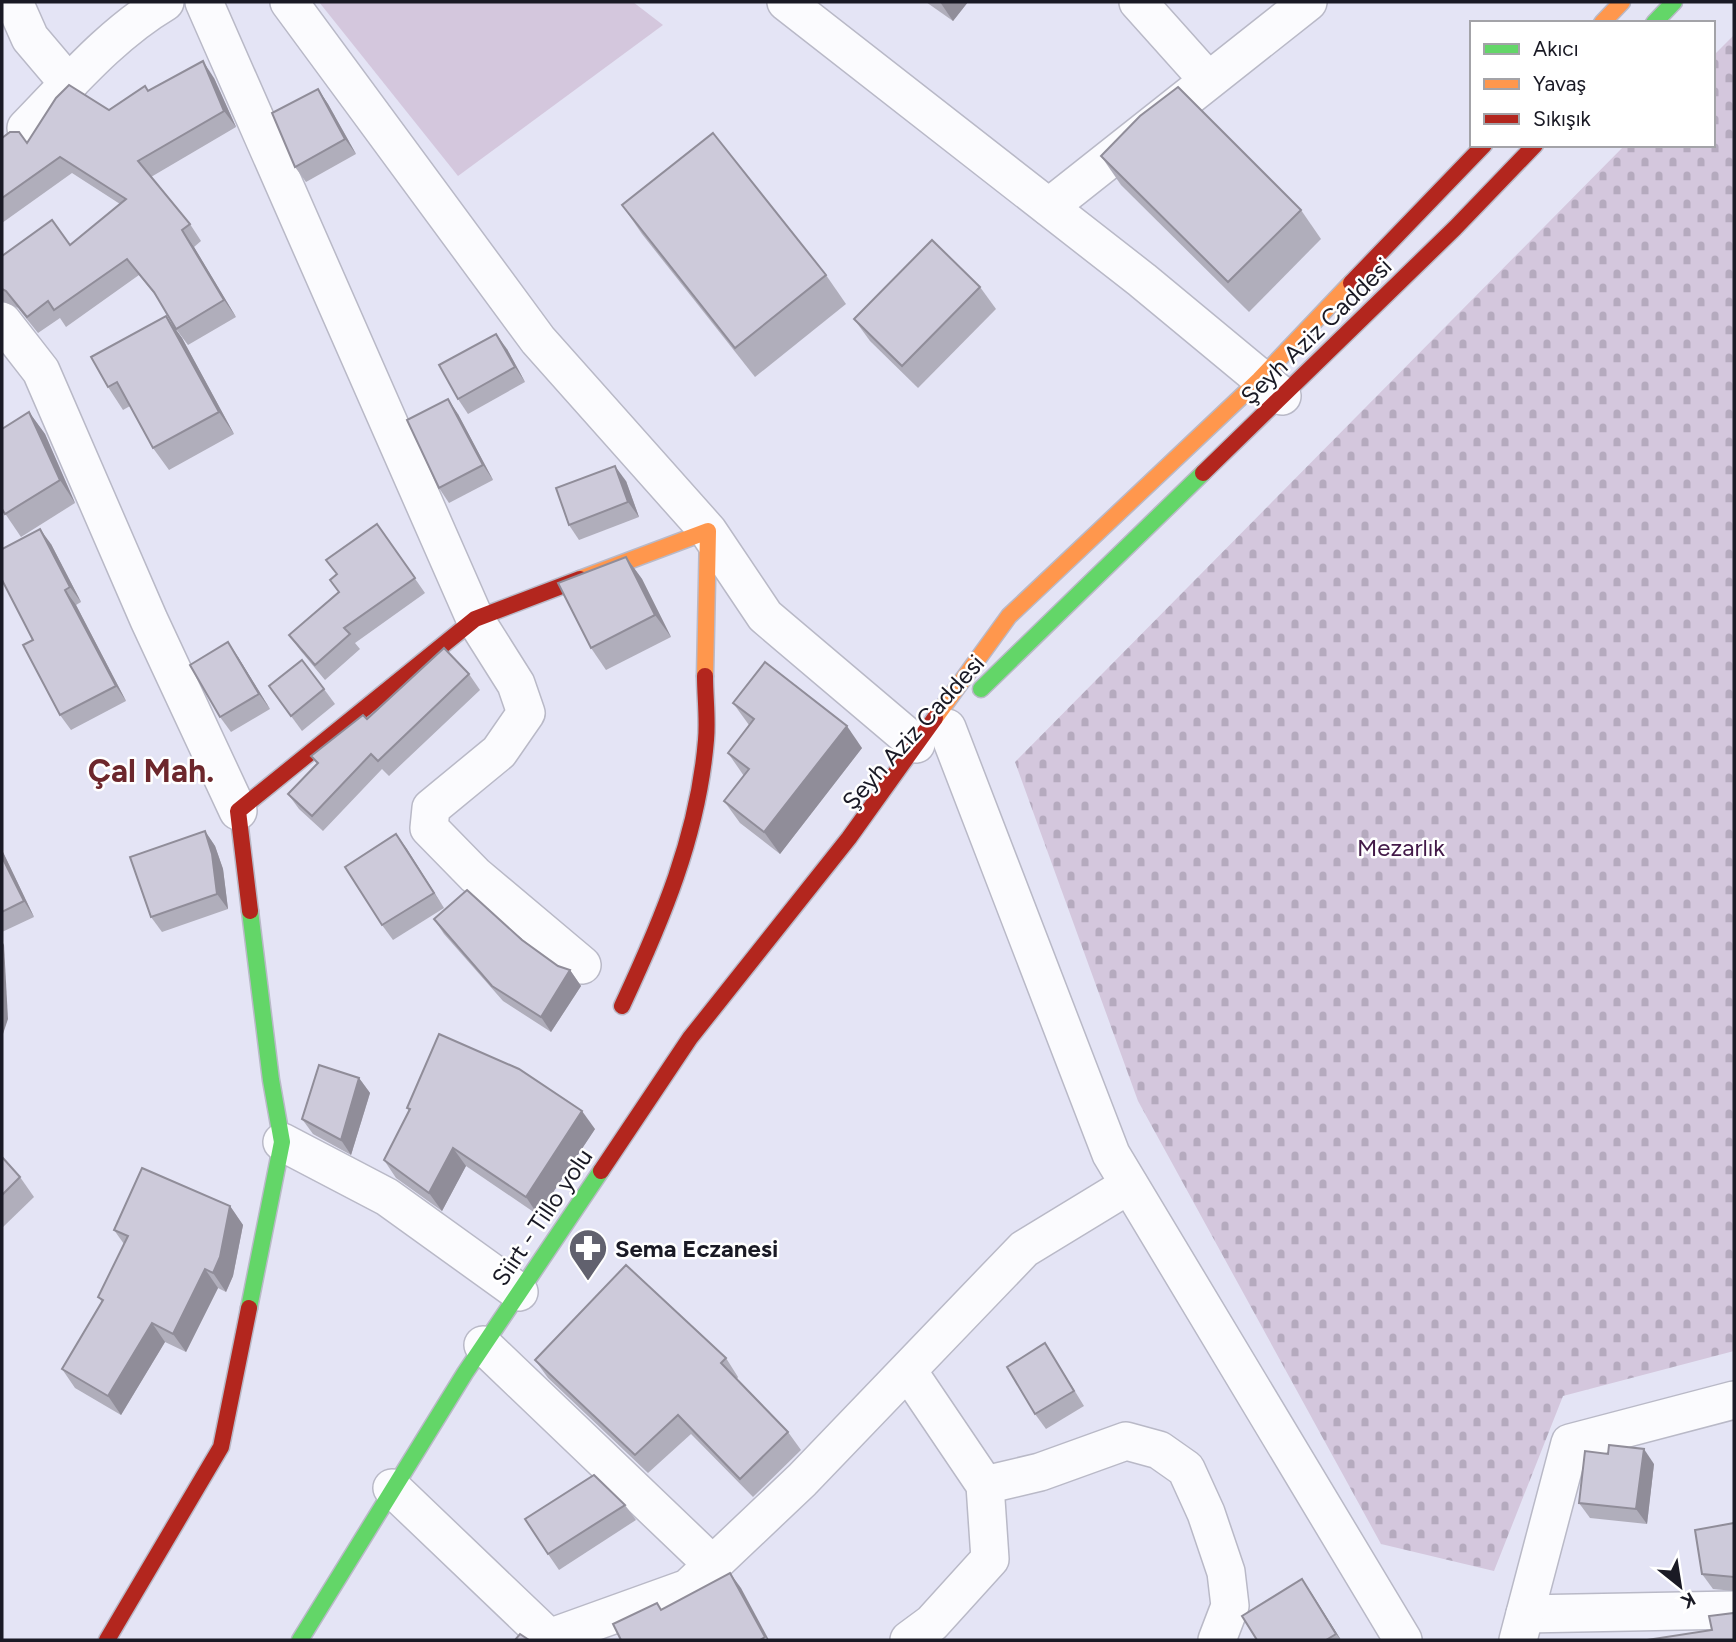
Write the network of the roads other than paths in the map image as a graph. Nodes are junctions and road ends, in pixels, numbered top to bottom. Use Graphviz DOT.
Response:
graph roads {
  1 [pos="14,2"];
  2 [pos="165,2"];
  3 [pos="204,2"];
  4 [pos="289,2"];
  5 [pos="786,2"];
  6 [pos="1138,2"];
  7 [pos="1308,2"];
  8 [pos="1674,2"];
  9 [pos="1656,21"];
  10 [pos="1207,79"];
  11 [pos="69,84"];
  12 [pos="26,128"];
  13 [pos="1482,147"];
  14 [pos="1533,147"];
  15 [pos="1049,207"];
  16 [pos="2,321"];
  17 [pos="1271,388"];
  18 [pos="709,531"];
  19 [pos="475,619"];
  20 [pos="971,701"];
  21 [pos="939,730"];
  22 [pos="238,811"];
  23 [pos="849,838"];
  24 [pos="582,965"];
  25 [pos="622,1006"];
  26 [pos="282,1142"];
  27 [pos="1129,1185"];
  28 [pos="519,1292"];
  29 [pos="483,1345"];
  30 [pos="908,1371"];
  31 [pos="1734,1400"];
  32 [pos="985,1485"];
  33 [pos="392,1488"];
  34 [pos="713,1564"];
  35 [pos="1734,1610"];
  36 [pos="1522,1627"];
  37 [pos="107,1640"];
  38 [pos="300,1640"];
  39 [pos="909,1640"];
  40 [pos="1217,1640"];
  41 [pos="1403,1640"];
  1 -- 11 [label="street"];
  2 -- 11 [label="street"];
  3 -- 19 [label="street"];
  4 -- 18 [label="street"];
  5 -- 15 [label="street"];
  6 -- 10 [label="street"];
  7 -- 10 [label="street"];
  8 -- 9 [label="main road"];
  10 -- 15 [label="street"];
  11 -- 12 [label="street"];
  13 -- 17 [label="main road, Şeyh Aziz Caddesi"];
  14 -- 17 [label="main road, Şeyh Aziz Caddesi"];
  15 -- 17 [label="street"];
  16 -- 22 [label="street"];
  17 -- 20 [label="main road, Şeyh Aziz Caddesi"];
  17 -- 21 [label="main road, Şeyh Aziz Caddesi"];
  18 -- 19 [label="main road"];
  18 -- 21 [label="street"];
  18 -- 25 [label="main road"];
  19 -- 22 [label="main road"];
  19 -- 24 [label="street"];
  21 -- 23 [label="main road, Şeyh Aziz Caddesi"];
  21 -- 23 [label="main road, Şeyh Aziz Caddesi"];
  21 -- 27 [label="street"];
  22 -- 26 [label="main road"];
  23 -- 28 [label="main road, Siirt - Tillo yolu"];
  26 -- 28 [label="street"];
  26 -- 37 [label="main road"];
  27 -- 30 [label="street"];
  27 -- 41 [label="street"];
  28 -- 29 [label="main road, Siirt - Tillo yolu"];
  29 -- 33 [label="main road, Siirt - Tillo yolu"];
  29 -- 34 [label="street"];
  30 -- 32 [label="street"];
  30 -- 34 [label="street"];
  31 -- 36 [label="street"];
  32 -- 39 [label="street"];
  32 -- 40 [label="street"];
  33 -- 34 [label="street"];
  33 -- 38 [label="main road, Siirt - Tillo yolu"];
  35 -- 36 [label="street"];
}
